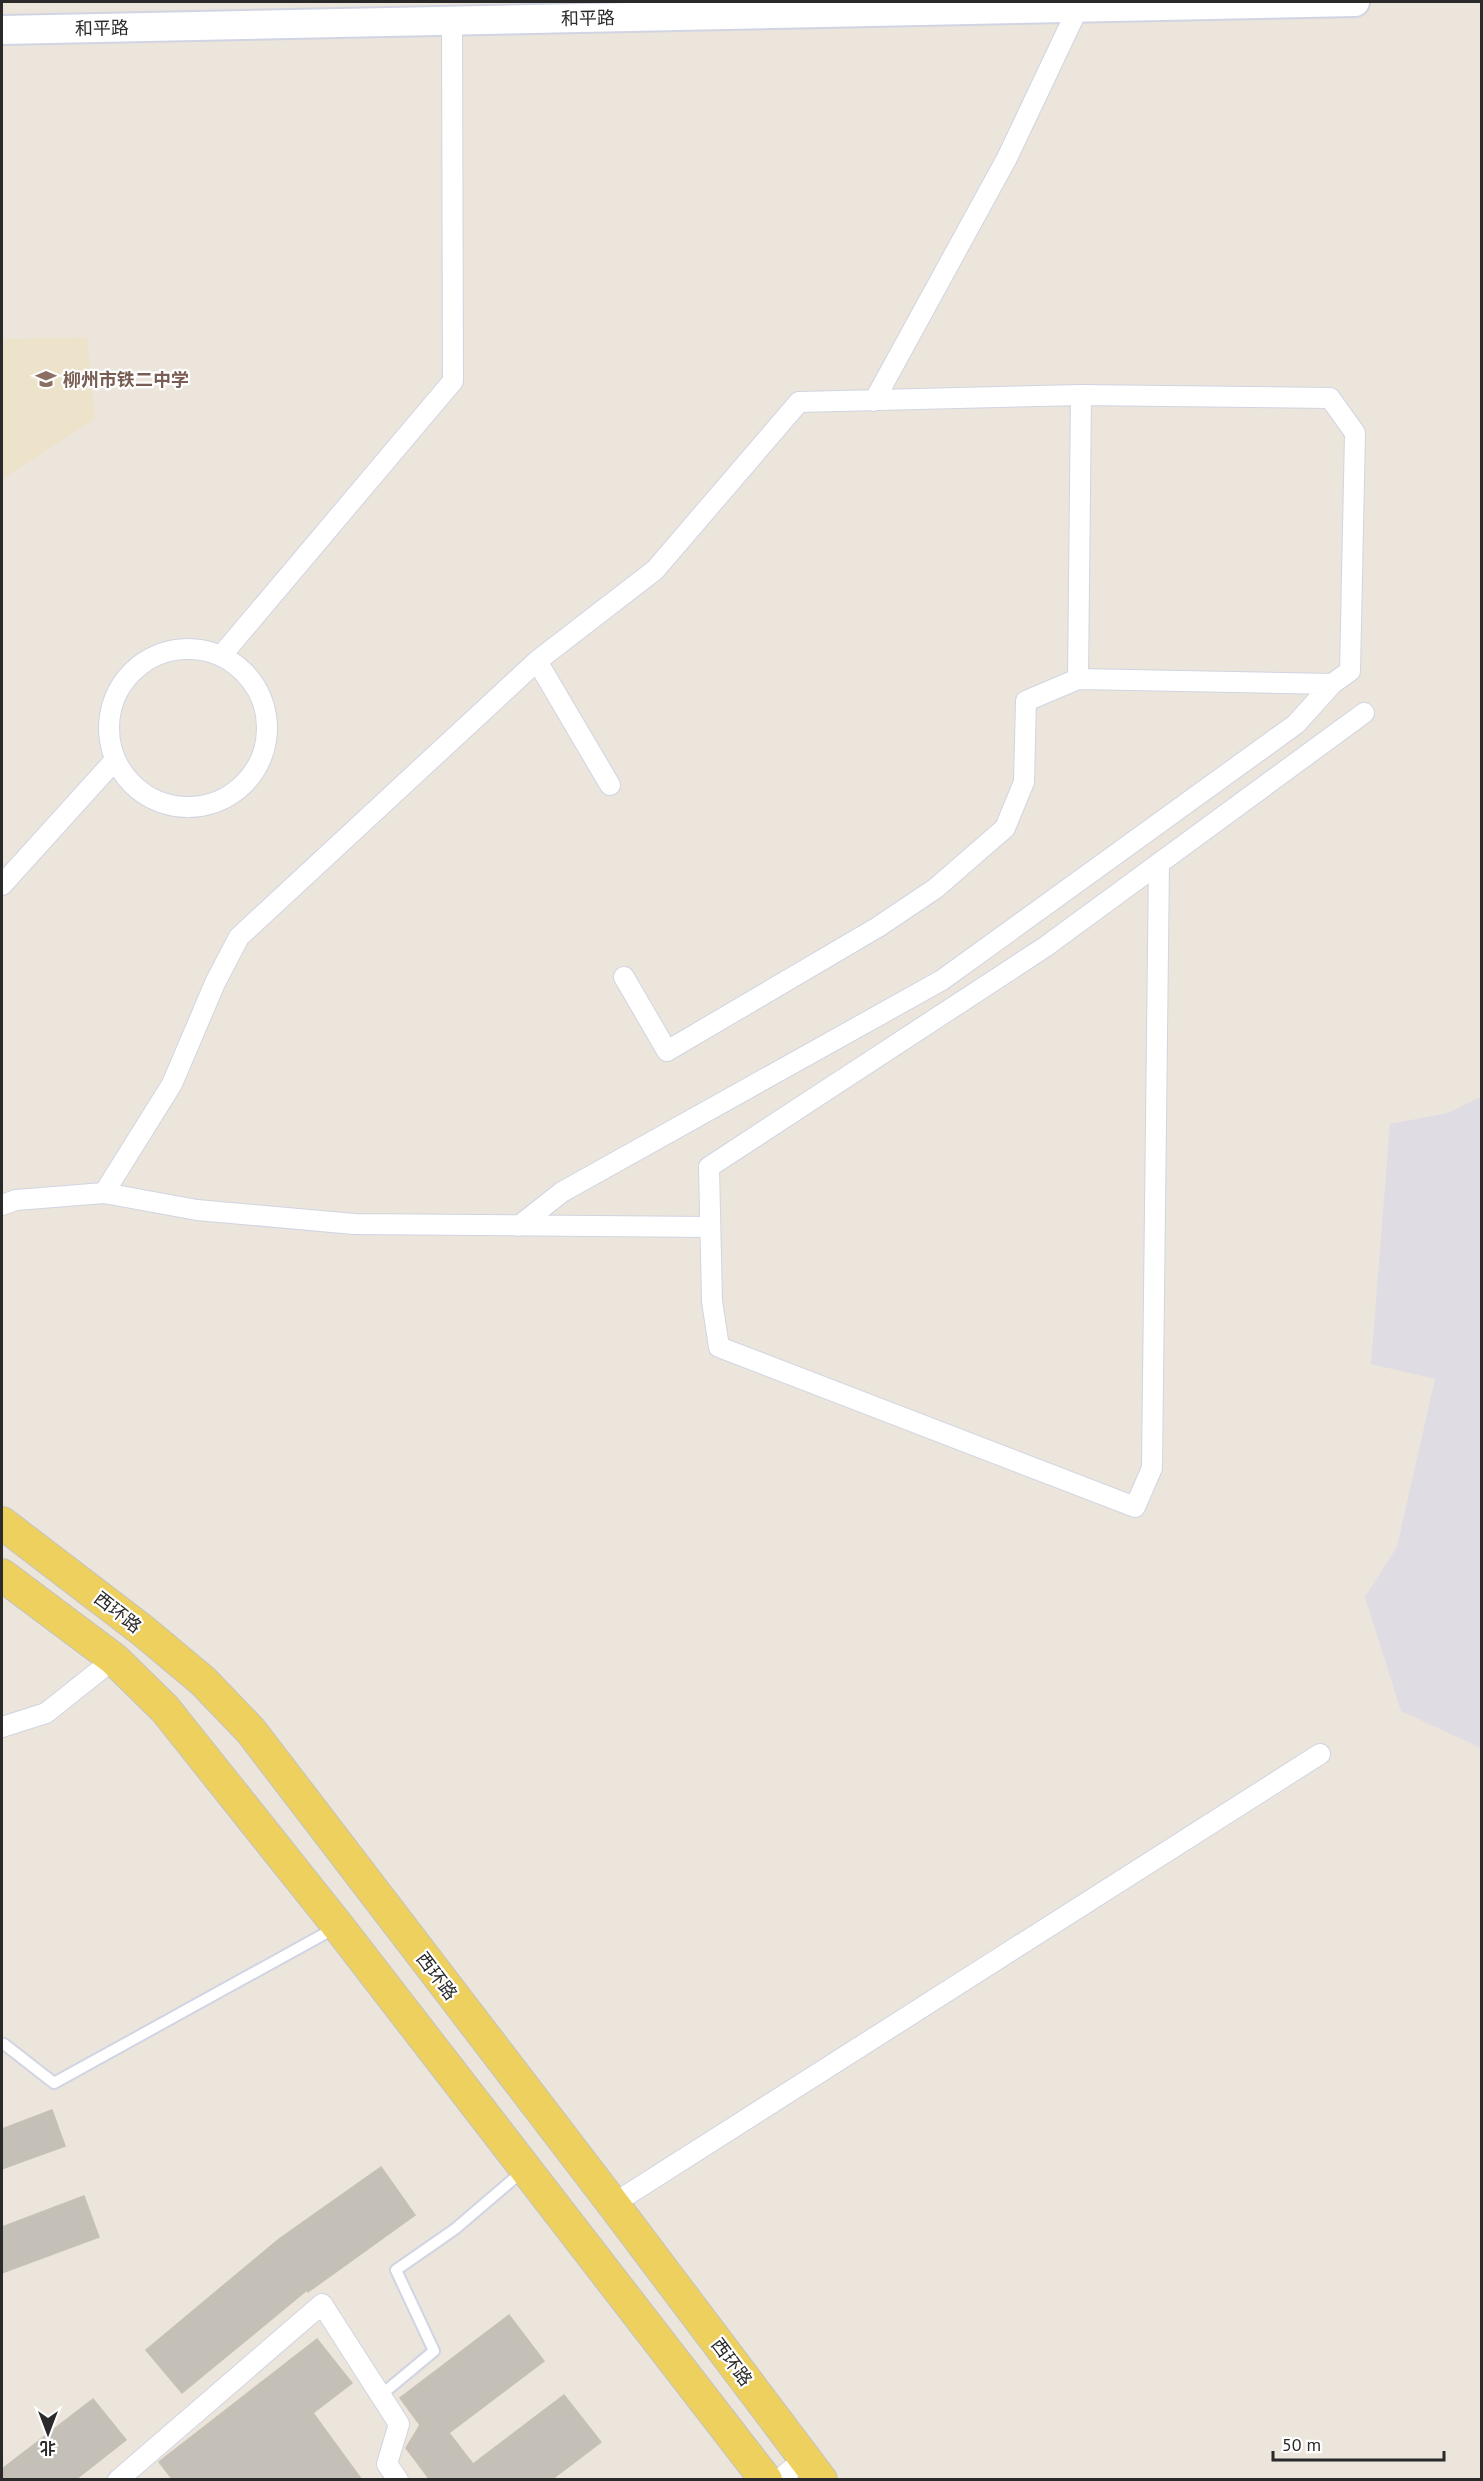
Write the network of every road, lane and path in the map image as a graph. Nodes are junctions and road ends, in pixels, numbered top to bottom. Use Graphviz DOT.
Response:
graph roads {
  1 [pos="1355,2"];
  2 [pos="1079,6"];
  3 [pos="452,22"];
  4 [pos="2,30"];
  5 [pos="1081,395"];
  6 [pos="874,401"];
  7 [pos="221,656"];
  8 [pos="537,661"];
  9 [pos="1078,679"];
  10 [pos="1332,684"];
  11 [pos="1364,713"];
  12 [pos="115,760"];
  13 [pos="610,785"];
  14 [pos="1160,863"];
  15 [pos="2,885"];
  16 [pos="624,977"];
  17 [pos="104,1194"];
  18 [pos="2,1205"];
  19 [pos="519,1226"];
  20 [pos="710,1227"];
  21 [pos="2,1523"];
  22 [pos="2,1575"];
  23 [pos="114,1659"];
  24 [pos="2,1727"];
  25 [pos="1320,1754"];
  26 [pos="338,1926"];
  27 [pos="2,2045"];
  28 [pos="526,2169"];
  29 [pos="613,2204"];
  30 [pos="381,2395"];
  31 [pos="813,2469"];
  32 [pos="118,2480"];
  33 [pos="398,2480"];
  34 [pos="766,2480"];
  35 [pos="779,2480"];
  1 -- 2 [label="main road, 和平路"];
  2 -- 3 [label="main road, 和平路"];
  2 -- 6 [label="street"];
  3 -- 4 [label="main road, 和平路"];
  3 -- 7 [label="street"];
  5 -- 6 [label="street"];
  5 -- 9 [label="street"];
  5 -- 10 [label="street"];
  6 -- 8 [label="street"];
  7 -- 12 [label="street"];
  7 -- 12 [label="street"];
  8 -- 13 [label="street"];
  8 -- 17 [label="street"];
  9 -- 10 [label="street"];
  9 -- 16 [label="street"];
  10 -- 19 [label="street"];
  11 -- 14 [label="street"];
  12 -- 15 [label="street"];
  14 -- 20 [label="street"];
  14 -- 20 [label="street"];
  17 -- 18 [label="street"];
  17 -- 19 [label="street"];
  19 -- 20 [label="street"];
  21 -- 29 [label="main road, 西环路"];
  22 -- 23 [label="main road"];
  23 -- 24 [label="street"];
  23 -- 26 [label="main road"];
  25 -- 29 [label="street"];
  26 -- 27 [label="lane"];
  26 -- 28 [label="main road"];
  28 -- 30 [label="lane"];
  28 -- 34 [label="main road"];
  29 -- 31 [label="main road, 西环路"];
  30 -- 32 [label="street"];
  30 -- 33 [label="street"];
  31 -- 35 [label="street"];
}
